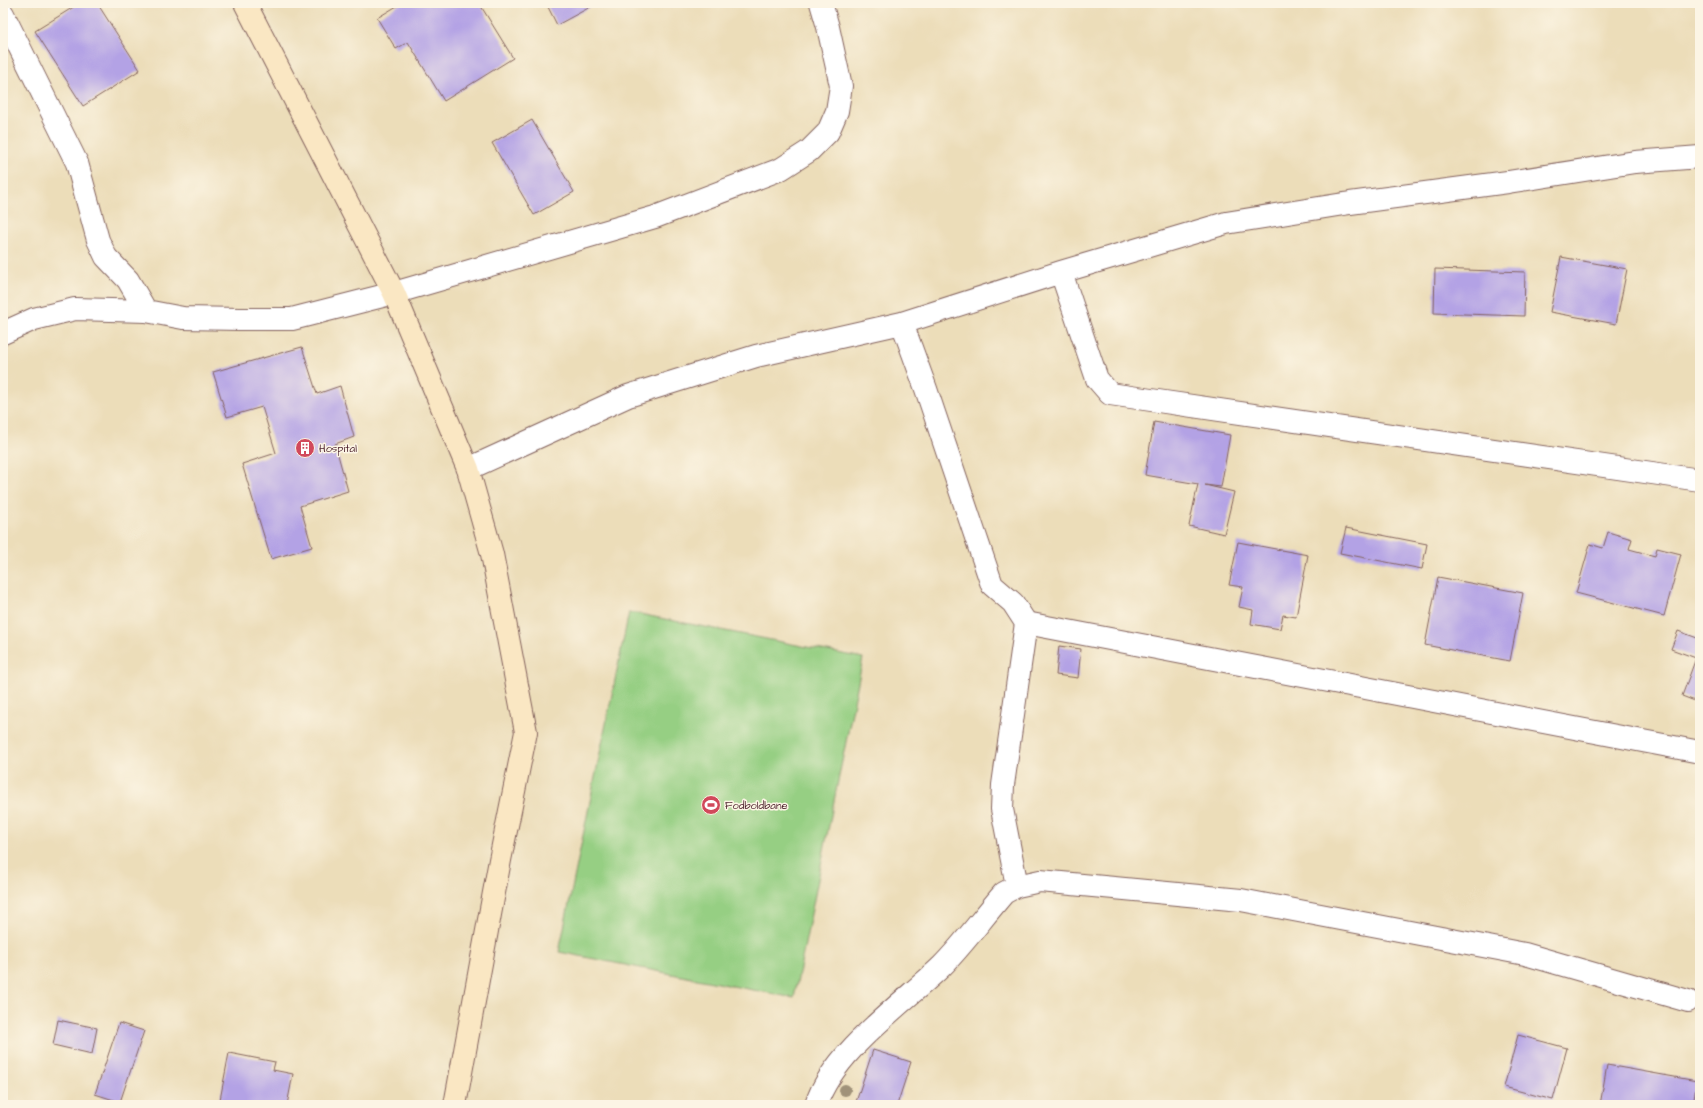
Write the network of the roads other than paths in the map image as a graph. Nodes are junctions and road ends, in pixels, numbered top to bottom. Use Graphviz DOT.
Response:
graph roads {
  1 [pos="821,3"];
  2 [pos="252,5"];
  3 [pos="3,14"];
  4 [pos="1700,157"];
  5 [pos="1062,272"];
  6 [pos="394,293"];
  7 [pos="146,311"];
  8 [pos="902,323"];
  9 [pos="3,333"];
  10 [pos="468,469"];
  11 [pos="1700,480"];
  12 [pos="1026,623"];
  13 [pos="1700,752"];
  14 [pos="1017,886"];
  15 [pos="1688,1001"];
  16 [pos="455,1105"];
  17 [pos="816,1105"];
  1 -- 6 [label="street"];
  2 -- 6 [label="street"];
  3 -- 7 [label="street"];
  4 -- 5 [label="street"];
  5 -- 8 [label="street"];
  5 -- 11 [label="street"];
  6 -- 7 [label="street"];
  6 -- 10 [label="street"];
  7 -- 9 [label="street"];
  8 -- 10 [label="street"];
  8 -- 12 [label="street"];
  10 -- 16 [label="street"];
  12 -- 13 [label="street"];
  12 -- 14 [label="street"];
  14 -- 15 [label="street"];
  14 -- 17 [label="street"];
}
